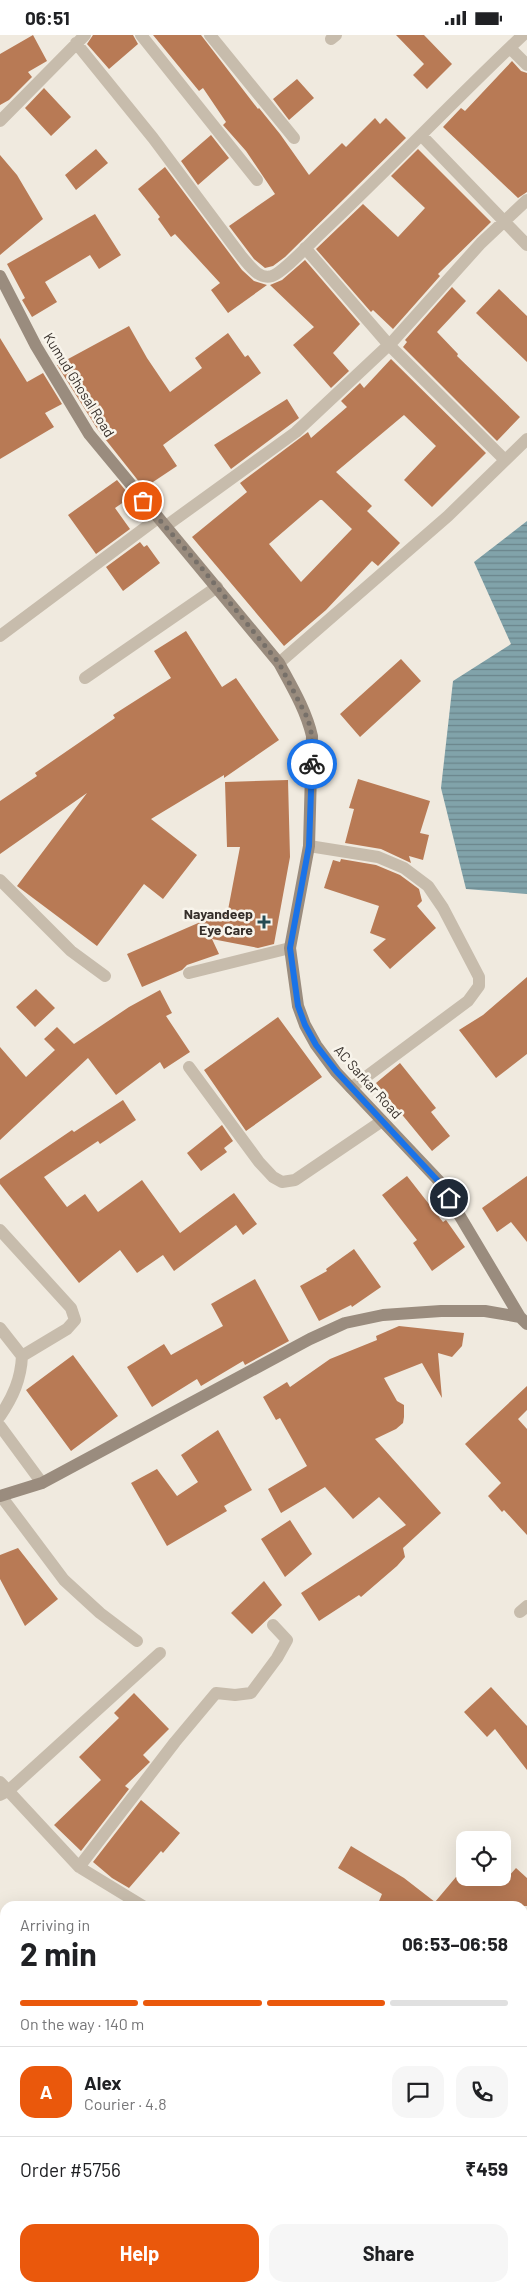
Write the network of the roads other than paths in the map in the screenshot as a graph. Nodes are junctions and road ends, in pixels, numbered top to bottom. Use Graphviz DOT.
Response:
graph roads {
  1 [pos="141,35"];
  2 [pos="210,35"];
  3 [pos="523,35"];
  4 [pos="81,39"];
  5 [pos="510,48"];
  6 [pos="527,65"];
  7 [pos="0,121"];
  8 [pos="421,135"];
  9 [pos="294,137"];
  10 [pos="258,180"];
  11 [pos="527,200"];
  12 [pos="504,222"];
  13 [pos="527,245"];
  14 [pos="305,248"];
  15 [pos="0,276"];
  16 [pos="389,345"];
  17 [pos="527,439"];
  18 [pos="505,460"];
  19 [pos="162,522"];
  20 [pos="217,587"];
  21 [pos="0,636"];
  22 [pos="279,663"];
  23 [pos="85,678"];
  24 [pos="309,846"];
  25 [pos="0,880"];
  26 [pos="290,948"];
  27 [pos="189,973"];
  28 [pos="105,977"];
  29 [pos="189,1067"];
  30 [pos="351,1088"];
  31 [pos="382,1121"];
  32 [pos="0,1230"];
  33 [pos="524,1321"];
  34 [pos="0,1328"];
  35 [pos="22,1356"];
  36 [pos="0,1416"];
  37 [pos="0,1426"];
  38 [pos="42,1483"];
  39 [pos="0,1496"];
  40 [pos="273,1625"];
  41 [pos="137,1641"];
  42 [pos="160,1653"];
  43 [pos="3,1790"];
  44 [pos="79,1867"];
  45 [pos="132,1901"];
  1 -- 10 [label="street"];
  2 -- 9 [label="street"];
  3 -- 5 [label="street"];
  4 -- 7 [label="street"];
  4 -- 14 [label="street"];
  5 -- 6 [label="street"];
  5 -- 8 [label="street"];
  8 -- 12 [label="street"];
  8 -- 14 [label="street"];
  11 -- 12 [label="street"];
  12 -- 13 [label="street"];
  12 -- 16 [label="street"];
  14 -- 16 [label="street"];
  15 -- 19 [label="street, Kumud Ghosal Road"];
  16 -- 18 [label="street"];
  16 -- 19 [label="street"];
  17 -- 18 [label="street"];
  18 -- 22 [label="street"];
  19 -- 20 [label="street, Kumud Ghosal Road"];
  19 -- 21 [label="street"];
  20 -- 22 [label="street, Kumud Ghosal Road"];
  20 -- 23 [label="street"];
  22 -- 24 [label="street, AC Sarkar Road"];
  24 -- 26 [label="street, AC Sarkar Road"];
  24 -- 30 [label="street"];
  25 -- 28 [label="street"];
  26 -- 27 [label="street"];
  26 -- 30 [label="street, AC Sarkar Road"];
  29 -- 31 [label="street"];
  30 -- 31 [label="street, AC Sarkar Road"];
  31 -- 33 [label="street, AC Sarkar Road"];
  32 -- 35 [label="street"];
  33 -- 38 [label="street"];
  34 -- 35 [label="street"];
  35 -- 36 [label="street"];
  37 -- 38 [label="street"];
  38 -- 39 [label="street"];
  39 -- 41 [label="street"];
  40 -- 44 [label="street"];
  42 -- 43 [label="street"];
  43 -- 44 [label="street"];
  44 -- 45 [label="street"];
}
